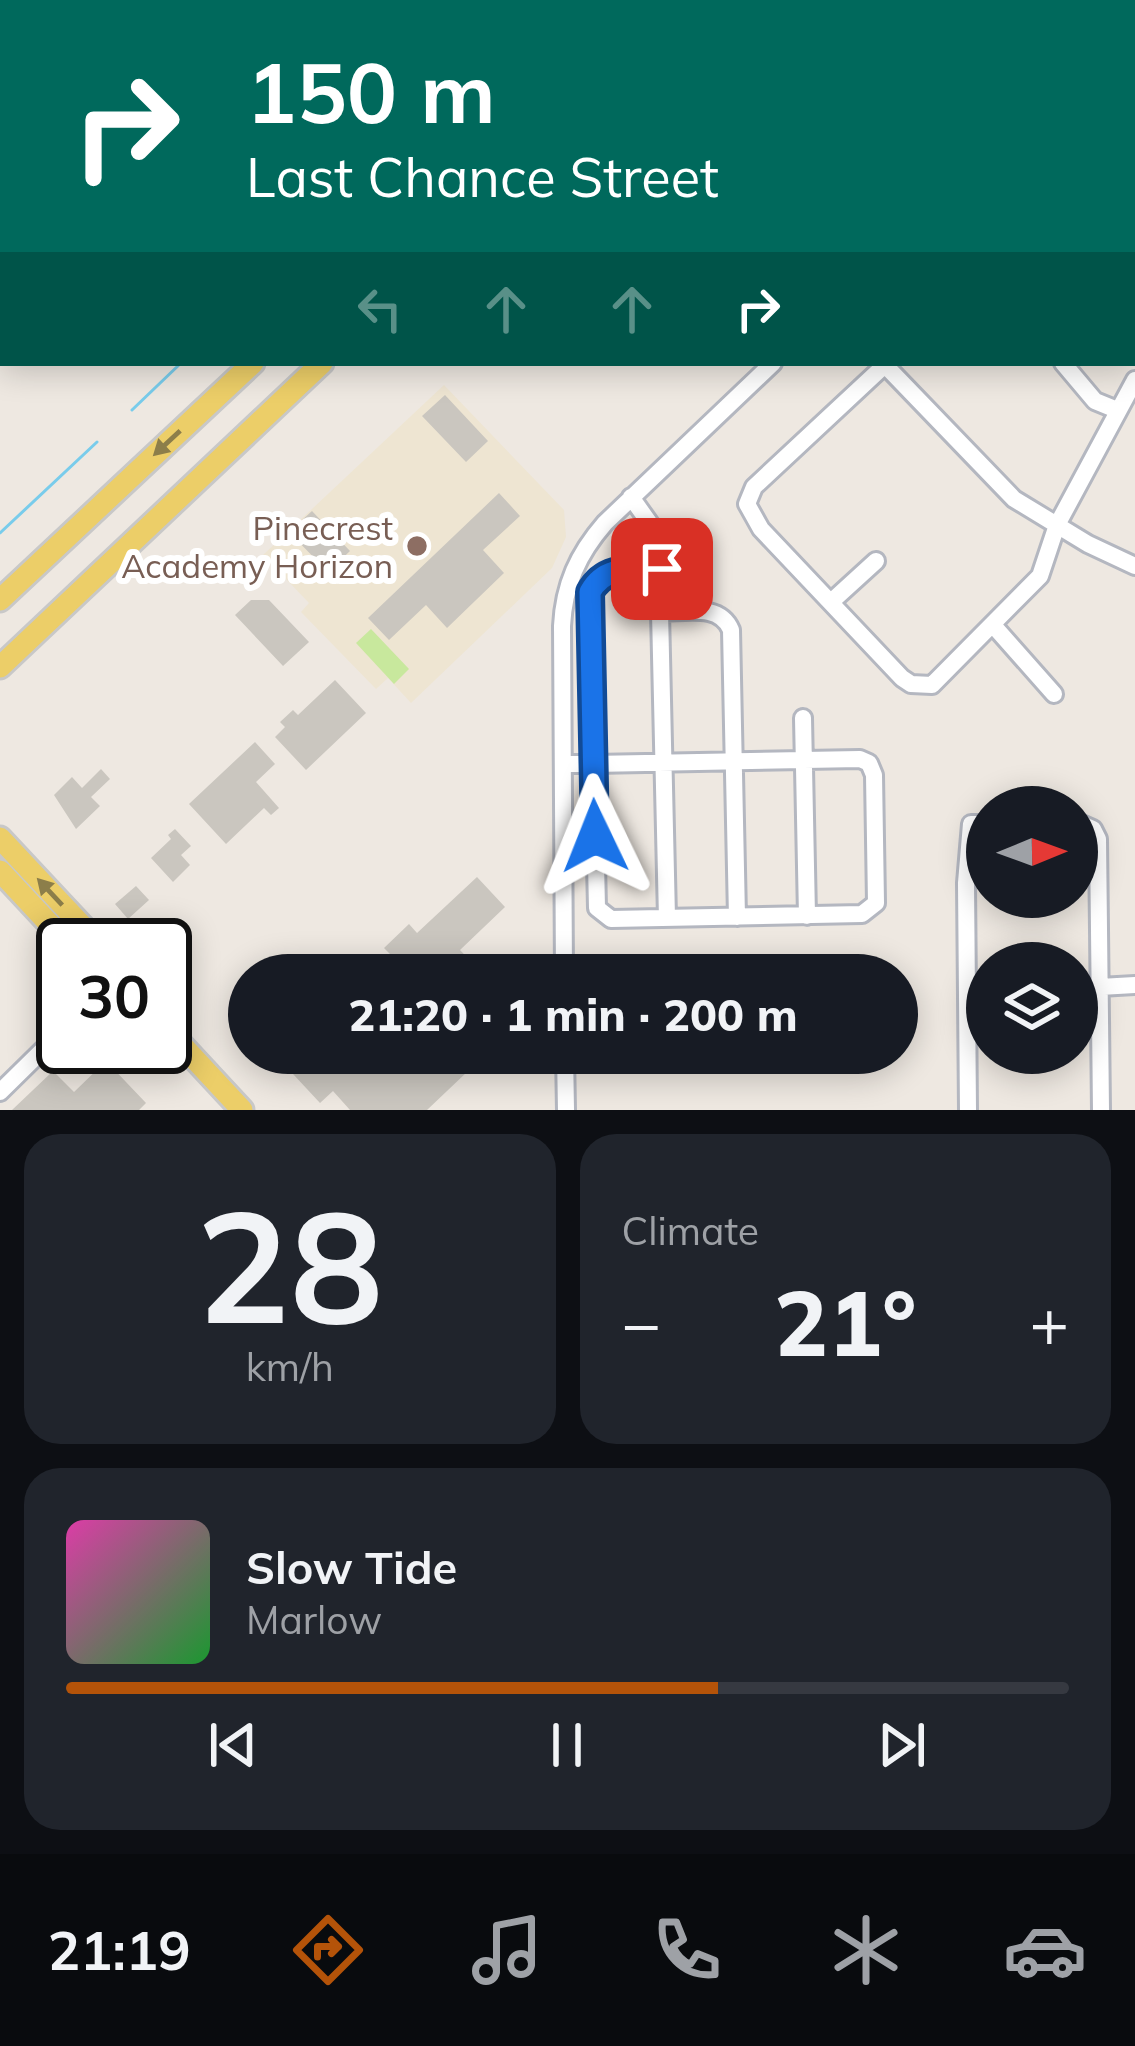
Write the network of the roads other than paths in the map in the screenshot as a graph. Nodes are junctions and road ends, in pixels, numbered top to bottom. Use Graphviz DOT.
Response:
graph roads {
  1 [pos="250,366"];
  2 [pos="319,366"];
  3 [pos="770,366"];
  4 [pos="883,366"];
  5 [pos="887,366"];
  6 [pos="1066,366"];
  7 [pos="1135,380"];
  8 [pos="1118,410"];
  9 [pos="632,497"];
  10 [pos="1057,525"];
  11 [pos="876,561"];
  12 [pos="1135,566"];
  13 [pos="662,569"];
  14 [pos="25,576"];
  15 [pos="0,590"];
  16 [pos="0,600"];
  17 [pos="832,602"];
  18 [pos="660,612"];
  19 [pos="993,625"];
  20 [pos="0,667"];
  21 [pos="1054,694"];
  22 [pos="803,718"];
  23 [pos="804,760"];
  24 [pos="734,761"];
  25 [pos="663,762"];
  26 [pos="564,764"];
  27 [pos="593,764"];
  28 [pos="0,838"];
  29 [pos="1098,839"];
  30 [pos="0,872"];
  31 [pos="807,916"];
  32 [pos="737,917"];
  33 [pos="43,918"];
  34 [pos="75,918"];
  35 [pos="667,918"];
  36 [pos="966,918"];
  37 [pos="564,954"];
  38 [pos="1135,985"];
  39 [pos="1100,987"];
  40 [pos="192,1056"];
  41 [pos="36,1057"];
  42 [pos="566,1074"];
  43 [pos="0,1092"];
  44 [pos="242,1110"];
  45 [pos="566,1110"];
  46 [pos="968,1110"];
  47 [pos="1101,1110"];
  1 -- 14 [label="main road, one-way"];
  2 -- 20 [label="main road"];
  3 -- 9 [label="street"];
  4 -- 17 [label="street"];
  5 -- 10 [label="street"];
  6 -- 8 [label="street"];
  7 -- 8 [label="street"];
  8 -- 10 [label="street"];
  9 -- 13 [label="street"];
  9 -- 26 [label="street"];
  10 -- 12 [label="street"];
  10 -- 19 [label="street"];
  11 -- 17 [label="street"];
  13 -- 18 [label="street"];
  13 -- 27 [label="street"];
  14 -- 15 [label="main road"];
  14 -- 16 [label="main road"];
  17 -- 19 [label="street"];
  18 -- 24 [label="street"];
  18 -- 25 [label="street"];
  19 -- 21 [label="street"];
  22 -- 23 [label="street"];
  23 -- 24 [label="street"];
  23 -- 31 [label="street"];
  23 -- 31 [label="street"];
  24 -- 25 [label="street"];
  24 -- 32 [label="street"];
  25 -- 27 [label="street"];
  25 -- 35 [label="street"];
  26 -- 27 [label="street"];
  26 -- 37 [label="street"];
  27 -- 35 [label="street"];
  34 -- 28 [label="main road, one-way"];
  29 -- 39 [label="street"];
  30 -- 33 [label="main road"];
  31 -- 32 [label="street"];
  32 -- 35 [label="street"];
  36 -- 46 [label="street"];
  38 -- 39 [label="street"];
  39 -- 47 [label="street"];
  40 -- 44 [label="main road"];
  41 -- 43 [label="street"];
  42 -- 45 [label="street"];
}
